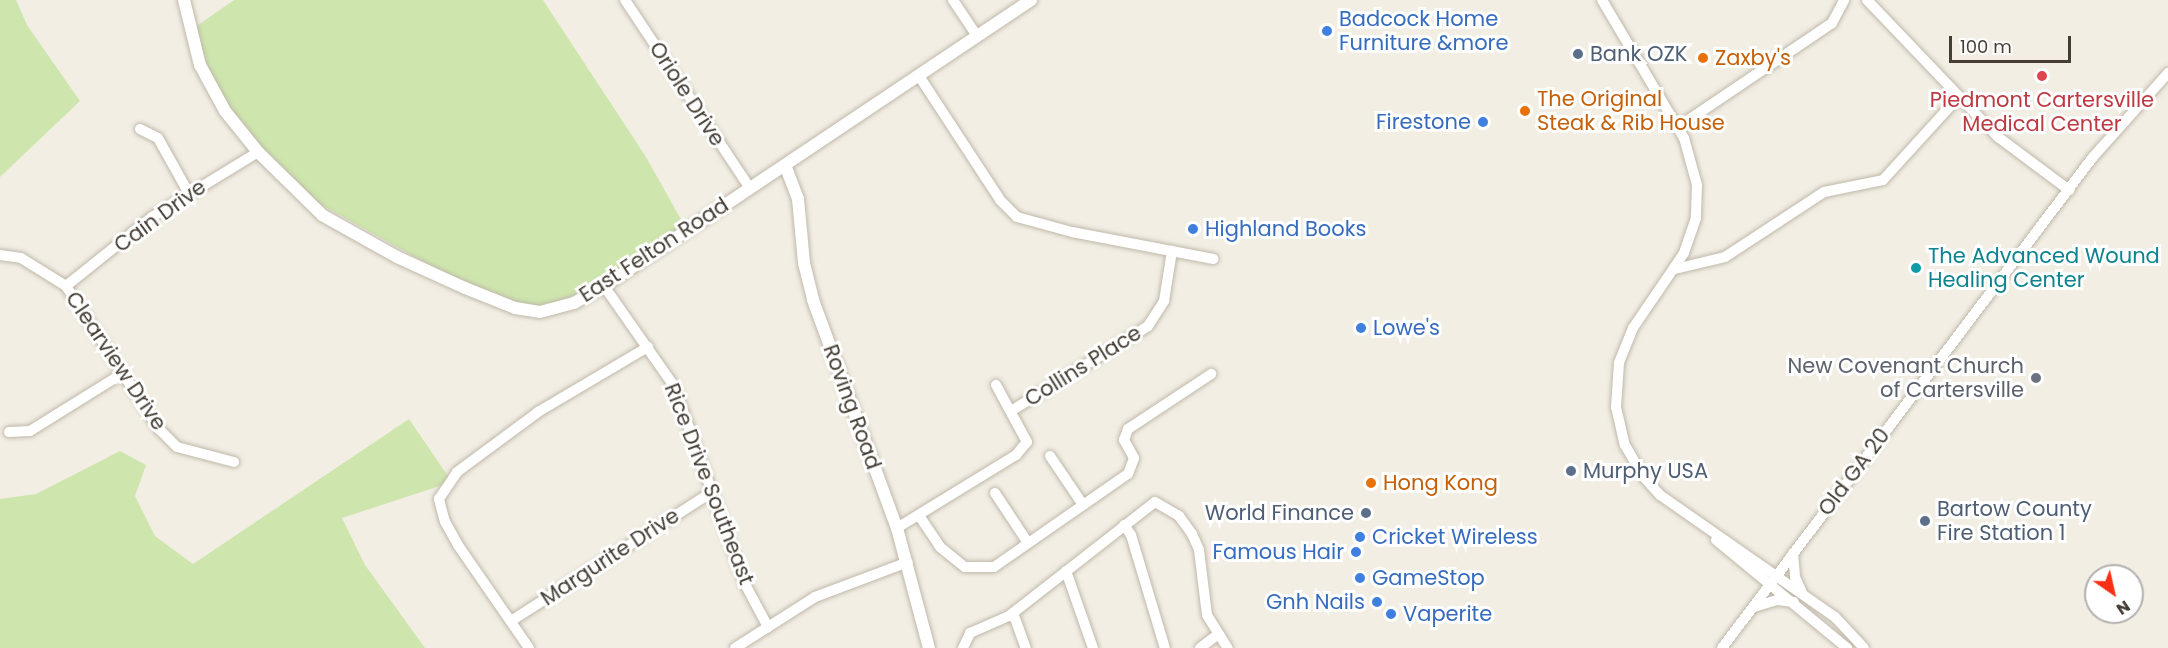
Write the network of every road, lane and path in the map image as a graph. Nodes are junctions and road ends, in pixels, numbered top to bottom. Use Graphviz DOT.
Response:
graph roads {
  1 [pos="184,0"];
  2 [pos="624,0"];
  3 [pos="953,0"];
  4 [pos="1031,0"];
  5 [pos="1602,0"];
  6 [pos="1844,0"];
  7 [pos="1867,0"];
  8 [pos="977,36"];
  9 [pos="2168,73"];
  10 [pos="919,76"];
  11 [pos="1961,99"];
  12 [pos="1678,127"];
  13 [pos="140,129"];
  14 [pos="258,152"];
  15 [pos="785,165"];
  16 [pos="750,188"];
  17 [pos="2069,190"];
  18 [pos="188,192"];
  19 [pos="1691,238"];
  20 [pos="1172,251"];
  21 [pos="0,255"];
  22 [pos="1213,259"];
  23 [pos="1706,260"];
  24 [pos="1675,269"];
  25 [pos="66,286"];
  26 [pos="604,286"];
  27 [pos="648,347"];
  28 [pos="123,373"];
  29 [pos="1211,374"];
  30 [pos="996,385"];
  31 [pos="1011,411"];
  32 [pos="9,432"];
  33 [pos="1050,456"];
  34 [pos="234,462"];
  35 [pos="710,493"];
  36 [pos="995,493"];
  37 [pos="1083,505"];
  38 [pos="921,517"];
  39 [pos="1124,525"];
  40 [pos="897,528"];
  41 [pos="1028,543"];
  42 [pos="1793,553"];
  43 [pos="908,562"];
  44 [pos="1066,572"];
  45 [pos="1773,580"];
  46 [pos="1805,597"];
  47 [pos="1795,602"];
  48 [pos="1753,608"];
  49 [pos="1013,613"];
  50 [pos="511,621"];
  51 [pos="768,627"];
  52 [pos="1217,635"];
  53 [pos="529,648"];
  54 [pos="735,648"];
  55 [pos="929,648"];
  56 [pos="963,648"];
  57 [pos="1026,648"];
  58 [pos="1093,648"];
  59 [pos="1165,648"];
  60 [pos="1200,648"];
  61 [pos="1228,648"];
  62 [pos="1722,648"];
  63 [pos="1847,648"];
  64 [pos="1864,648"];
  1 -- 14 [label="street, East Felton Road"];
  2 -- 16 [label="street, Oriole Drive"];
  3 -- 8 [label="street"];
  4 -- 8 [label="street, East Felton Road"];
  5 -- 12 [label="street"];
  6 -- 12 [label="street"];
  7 -- 11 [label="street"];
  8 -- 10 [label="street, East Felton Road"];
  9 -- 17 [label="street, Old GA 20"];
  10 -- 15 [label="street, East Felton Road"];
  10 -- 20 [label="street"];
  11 -- 17 [label="street"];
  11 -- 23 [label="street"];
  12 -- 19 [label="street"];
  13 -- 18 [label="street"];
  14 -- 18 [label="street, Cain Drive"];
  14 -- 26 [label="street, East Felton Road"];
  15 -- 16 [label="street, East Felton Road"];
  15 -- 40 [label="street, Roving Road"];
  16 -- 26 [label="street, East Felton Road"];
  17 -- 42 [label="street, Old GA 20"];
  18 -- 25 [label="street, Cain Drive"];
  19 -- 23 [label="street"];
  19 -- 24 [label="street"];
  20 -- 22 [label="street"];
  20 -- 31 [label="street, Collins Place"];
  21 -- 25 [label="street, Clearview Drive"];
  23 -- 24 [label="street"];
  24 -- 45 [label="street"];
  25 -- 28 [label="street, Clearview Drive"];
  26 -- 27 [label="street, Rice Drive Southeast"];
  27 -- 35 [label="street, Rice Drive Southeast"];
  27 -- 50 [label="street"];
  28 -- 32 [label="street"];
  28 -- 34 [label="street, Clearview Drive"];
  29 -- 37 [label="street"];
  30 -- 31 [label="street"];
  31 -- 38 [label="street"];
  33 -- 37 [label="street"];
  35 -- 50 [label="street, Margurite Drive"];
  35 -- 51 [label="street, Rice Drive Southeast"];
  36 -- 41 [label="street"];
  37 -- 41 [label="street"];
  38 -- 40 [label="street"];
  38 -- 41 [label="street"];
  39 -- 44 [label="street"];
  39 -- 52 [label="street"];
  39 -- 59 [label="street"];
  40 -- 43 [label="street, Roving Road"];
  42 -- 45 [label="street, Old GA 20"];
  42 -- 46 [label="street"];
  43 -- 51 [label="street"];
  43 -- 55 [label="street, Roving Road"];
  44 -- 49 [label="street"];
  44 -- 58 [label="street"];
  45 -- 46 [label="street"];
  45 -- 47 [label="street"];
  45 -- 48 [label="street, Old GA 20"];
  46 -- 64 [label="street"];
  47 -- 48 [label="street"];
  47 -- 63 [label="street"];
  48 -- 62 [label="street, Old GA 20"];
  49 -- 56 [label="street"];
  49 -- 57 [label="street"];
  50 -- 53 [label="street"];
  51 -- 54 [label="street"];
  52 -- 60 [label="street"];
  52 -- 61 [label="street"];
}
